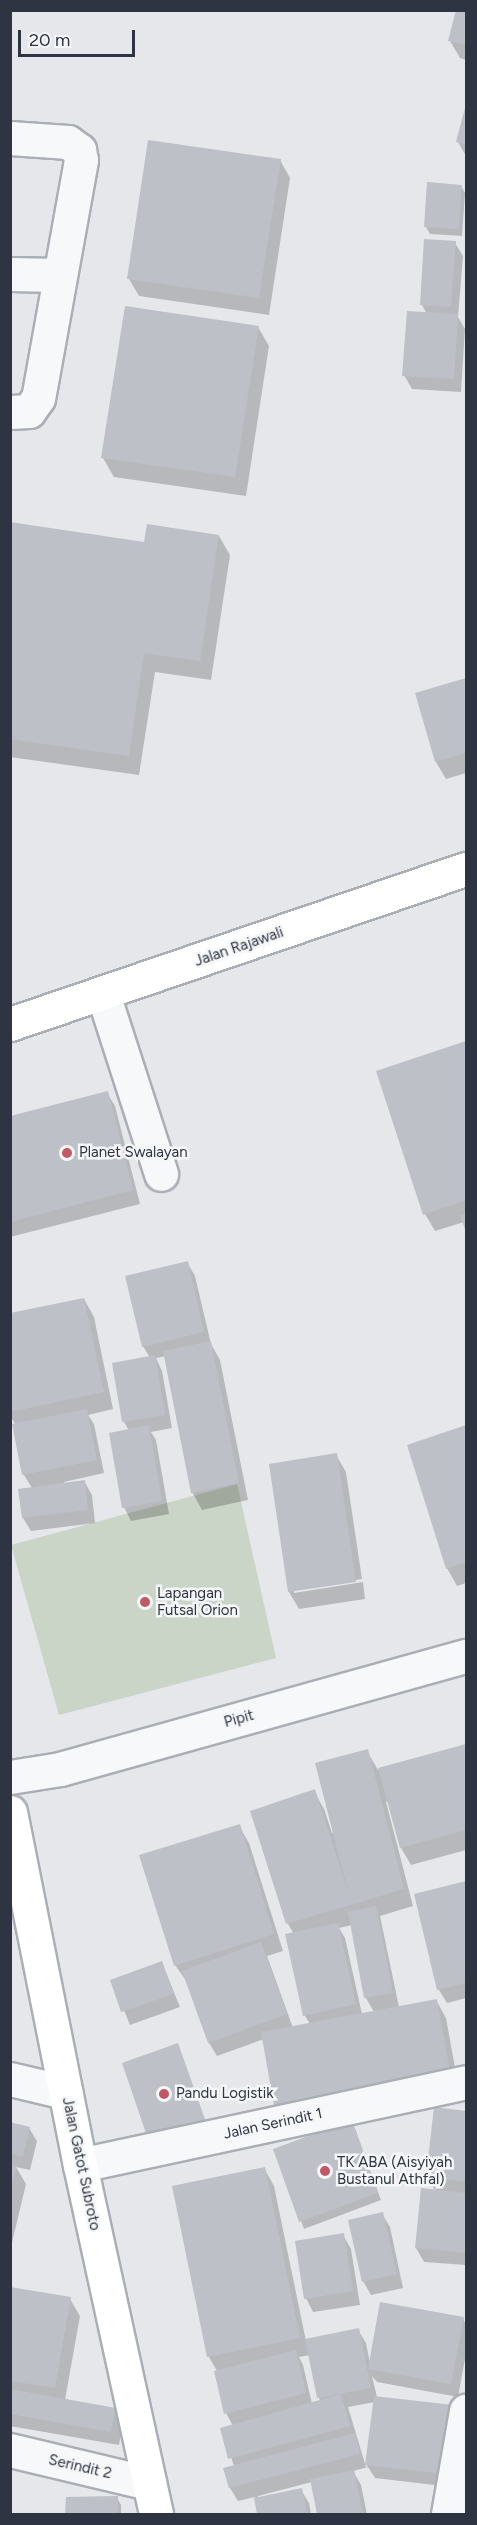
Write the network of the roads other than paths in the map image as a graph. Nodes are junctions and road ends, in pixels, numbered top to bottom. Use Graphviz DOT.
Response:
graph roads {
  1 [pos="10,138"];
  2 [pos="10,274"];
  3 [pos="60,275"];
  4 [pos="10,412"];
  5 [pos="466,869"];
  6 [pos="103,994"];
  7 [pos="10,1024"];
  8 [pos="161,1174"];
  9 [pos="466,1656"];
  10 [pos="10,1777"];
  11 [pos="10,1812"];
  12 [pos="10,2079"];
  13 [pos="466,2082"];
  14 [pos="65,2092"];
  15 [pos="80,2165"];
  16 [pos="466,2411"];
  17 [pos="10,2450"];
  18 [pos="153,2499"];
  19 [pos="448,2514"];
  1 -- 3 [label="street"];
  2 -- 3 [label="street"];
  3 -- 4 [label="street"];
  5 -- 6 [label="street, Jalan Rajawali"];
  6 -- 7 [label="street, Jalan Rajawali"];
  6 -- 8 [label="street"];
  9 -- 10 [label="street, Pipit"];
  11 -- 14 [label="street, Jalan Gatot Subroto"];
  12 -- 14 [label="street"];
  13 -- 15 [label="street, Jalan Serindit 1"];
  14 -- 15 [label="street, Jalan Gatot Subroto"];
  15 -- 18 [label="street, Jalan Gatot Subroto"];
  16 -- 19 [label="street"];
  17 -- 18 [label="street, Serindit 2"];
}
